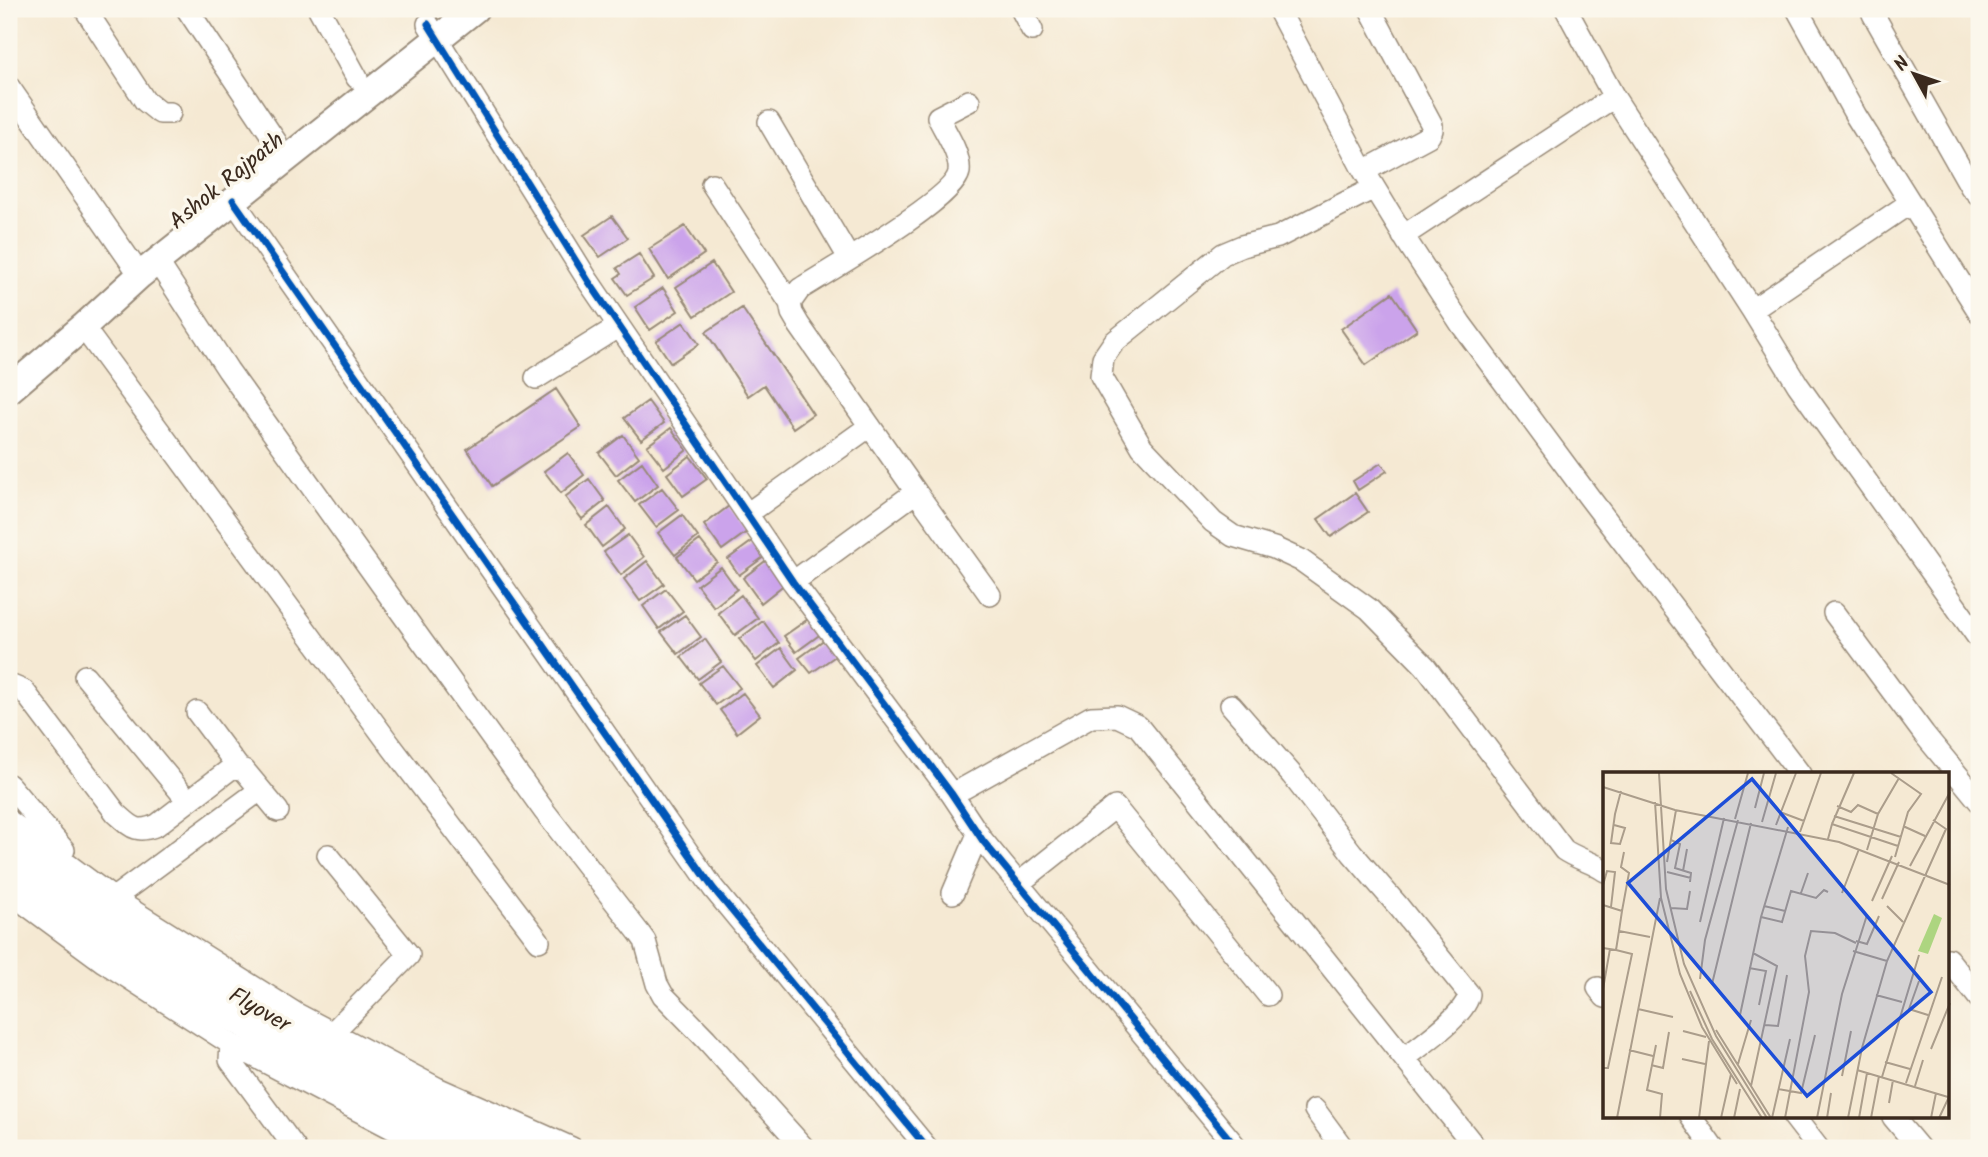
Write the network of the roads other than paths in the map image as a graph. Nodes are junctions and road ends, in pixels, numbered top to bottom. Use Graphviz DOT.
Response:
graph roads {
  1 [pos="85,9"];
  2 [pos="187,9"];
  3 [pos="319,9"];
  4 [pos="475,9"];
  5 [pos="1021,9"];
  6 [pos="1278,9"];
  7 [pos="1370,9"];
  8 [pos="1566,9"];
  9 [pos="1797,9"];
  10 [pos="1873,14"];
  11 [pos="437,23"];
  12 [pos="1032,30"];
  13 [pos="357,78"];
  14 [pos="9,88"];
  15 [pos="1614,97"];
  16 [pos="969,101"];
  17 [pos="170,113"];
  18 [pos="769,122"];
  19 [pos="276,142"];
  20 [pos="1369,179"];
  21 [pos="712,184"];
  22 [pos="1979,195"];
  23 [pos="233,200"];
  24 [pos="1910,203"];
  25 [pos="1403,236"];
  26 [pos="849,258"];
  27 [pos="143,266"];
  28 [pos="790,303"];
  29 [pos="1752,310"];
  30 [pos="1979,312"];
  31 [pos="619,326"];
  32 [pos="83,327"];
  33 [pos="9,368"];
  34 [pos="536,378"];
  35 [pos="9,390"];
  36 [pos="870,426"];
  37 [pos="916,492"];
  38 [pos="747,514"];
  39 [pos="793,582"];
  40 [pos="990,595"];
  41 [pos="1834,613"];
  42 [pos="1979,639"];
  43 [pos="85,676"];
  44 [pos="9,687"];
  45 [pos="1231,705"];
  46 [pos="197,712"];
  47 [pos="238,767"];
  48 [pos="1798,772"];
  49 [pos="9,785"];
  50 [pos="261,790"];
  51 [pos="951,793"];
  52 [pos="188,801"];
  53 [pos="1979,801"];
  54 [pos="278,811"];
  55 [pos="9,821"];
  56 [pos="978,834"];
  57 [pos="9,839"];
  58 [pos="328,855"];
  59 [pos="9,866"];
  60 [pos="1603,869"];
  61 [pos="1018,884"];
  62 [pos="9,892"];
  63 [pos="953,893"];
  64 [pos="116,897"];
  65 [pos="539,941"];
  66 [pos="1950,962"];
  67 [pos="1268,995"];
  68 [pos="1979,998"];
  69 [pos="332,1032"];
  70 [pos="231,1044"];
  71 [pos="1405,1058"];
  72 [pos="1315,1110"];
  73 [pos="1692,1118"];
  74 [pos="1795,1118"];
  75 [pos="1894,1118"];
  76 [pos="1236,1147"];
  77 [pos="295,1148"];
  78 [pos="430,1148"];
  79 [pos="476,1148"];
  80 [pos="531,1148"];
  81 [pos="572,1148"];
  82 [pos="804,1148"];
  83 [pos="927,1148"];
  84 [pos="1343,1148"];
  85 [pos="1476,1148"];
  86 [pos="1713,1148"];
  87 [pos="1818,1148"];
  88 [pos="1919,1148"];
  1 -- 17 [label="street"];
  2 -- 19 [label="street"];
  3 -- 13 [label="street"];
  4 -- 11 [label="main road, Ashok Rajpath"];
  5 -- 12 [label="street"];
  6 -- 20 [label="street"];
  7 -- 20 [label="street"];
  8 -- 15 [label="street"];
  9 -- 24 [label="street"];
  10 -- 22 [label="street"];
  11 -- 13 [label="main road, Ashok Rajpath"];
  11 -- 23 [label="main road, Ashok Rajpath"];
  11 -- 31 [label="street"];
  13 -- 19 [label="main road, Ashok Rajpath"];
  14 -- 27 [label="street"];
  15 -- 25 [label="street"];
  15 -- 29 [label="street"];
  16 -- 26 [label="street"];
  18 -- 26 [label="street"];
  19 -- 27 [label="main road, Ashok Rajpath"];
  20 -- 25 [label="street"];
  20 -- 60 [label="street"];
  21 -- 28 [label="street"];
  23 -- 27 [label="main road, Ashok Rajpath"];
  23 -- 83 [label="street"];
  24 -- 29 [label="street"];
  24 -- 30 [label="street"];
  25 -- 48 [label="street"];
  26 -- 28 [label="street"];
  27 -- 32 [label="main road, Ashok Rajpath"];
  27 -- 33 [label="main road, Ashok Rajpath"];
  27 -- 82 [label="street"];
  28 -- 36 [label="street"];
  29 -- 42 [label="street"];
  31 -- 34 [label="street"];
  31 -- 38 [label="street"];
  32 -- 35 [label="main road, Ashok Rajpath"];
  32 -- 65 [label="street"];
  36 -- 37 [label="street"];
  36 -- 38 [label="street"];
  37 -- 39 [label="street"];
  37 -- 40 [label="street"];
  38 -- 39 [label="street"];
  39 -- 51 [label="street"];
  41 -- 53 [label="street"];
  43 -- 52 [label="street"];
  44 -- 52 [label="street"];
  45 -- 71 [label="street"];
  46 -- 47 [label="street"];
  47 -- 50 [label="street"];
  47 -- 52 [label="street"];
  49 -- 64 [label="street"];
  50 -- 54 [label="street"];
  50 -- 64 [label="street"];
  51 -- 56 [label="street"];
  51 -- 71 [label="street"];
  55 -- 64 [label="street"];
  56 -- 61 [label="street"];
  56 -- 63 [label="street"];
  57 -- 80 [label="main road, Flyover"];
  58 -- 69 [label="street"];
  59 -- 79 [label="main road, Flyover"];
  61 -- 67 [label="street"];
  61 -- 76 [label="street"];
  62 -- 70 [label="street"];
  64 -- 69 [label="street"];
  66 -- 68 [label="street"];
  69 -- 81 [label="street"];
  70 -- 77 [label="street"];
  70 -- 78 [label="street"];
  71 -- 85 [label="street"];
  72 -- 84 [label="street"];
  73 -- 86 [label="street"];
  74 -- 87 [label="street"];
  75 -- 88 [label="street"];
}
